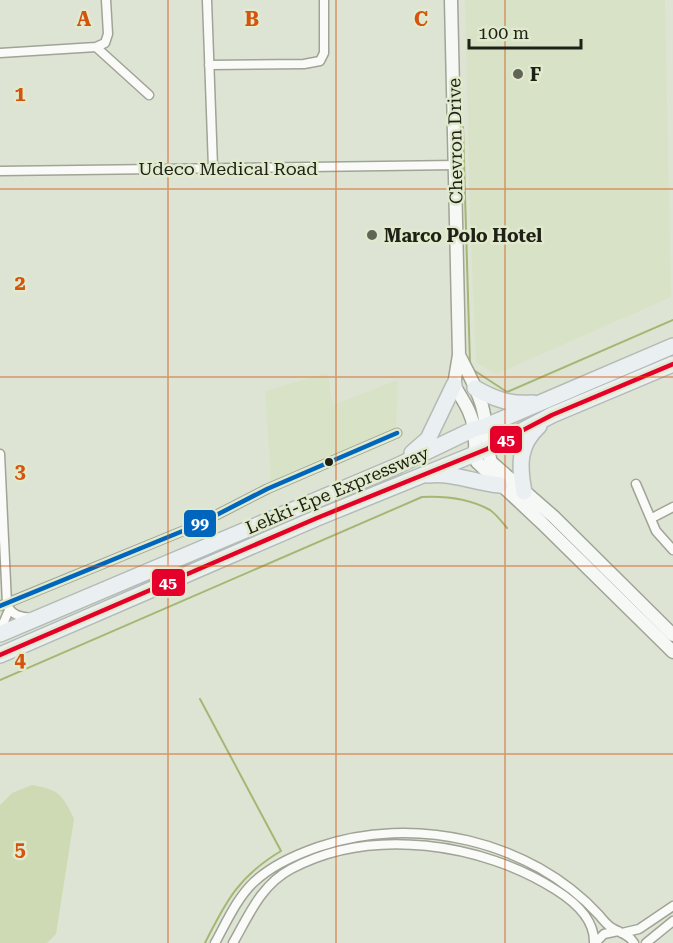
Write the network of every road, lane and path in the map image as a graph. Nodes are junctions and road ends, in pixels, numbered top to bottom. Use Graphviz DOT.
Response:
graph roads {
  1 [pos="106,0"];
  2 [pos="207,0"];
  3 [pos="324,0"];
  4 [pos="452,0"];
  5 [pos="96,47"];
  6 [pos="0,53"];
  7 [pos="209,65"];
  8 [pos="149,95"];
  9 [pos="456,165"];
  10 [pos="213,167"];
  11 [pos="0,171"];
  12 [pos="673,346"];
  13 [pos="459,355"];
  14 [pos="673,364"];
  15 [pos="603,376"];
  16 [pos="454,385"];
  17 [pos="474,388"];
  18 [pos="539,403"];
  19 [pos="552,415"];
  20 [pos="397,433"];
  21 [pos="481,439"];
  22 [pos="0,454"];
  23 [pos="397,466"];
  24 [pos="419,476"];
  25 [pos="636,484"];
  26 [pos="500,485"];
  27 [pos="524,492"];
  28 [pos="673,507"];
  29 [pos="317,518"];
  30 [pos="652,518"];
  31 [pos="673,550"];
  32 [pos="5,607"];
  33 [pos="36,618"];
  34 [pos="0,632"];
  35 [pos="673,635"];
  36 [pos="673,652"];
  37 [pos="0,655"];
  38 [pos="673,906"];
  39 [pos="673,921"];
  40 [pos="620,932"];
  41 [pos="215,943"];
  42 [pos="233,943"];
  43 [pos="595,943"];
  44 [pos="634,943"];
  45 [pos="646,943"];
  1 -- 5 [label="street"];
  2 -- 7 [label="street"];
  3 -- 7 [label="street"];
  4 -- 9 [label="street, Chevron Drive"];
  5 -- 6 [label="street"];
  5 -- 8 [label="street"];
  7 -- 10 [label="street"];
  9 -- 10 [label="street, Udeco Medical Road"];
  9 -- 13 [label="street, Chevron Drive"];
  10 -- 11 [label="street, Udeco Medical Road"];
  12 -- 15 [label="highway, Lekki-Epe Expressway"];
  13 -- 16 [label="street, Chevron Drive"];
  13 -- 17 [label="street, Chevron Drive"];
  14 -- 19 [label="highway, Lekki-Epe Expressway"];
  15 -- 18 [label="highway, Lekki-Epe Expressway"];
  15 -- 21 [label="highway"];
  16 -- 21 [label="street"];
  16 -- 23 [label="highway"];
  17 -- 18 [label="highway"];
  17 -- 21 [label="street, Chevron Drive"];
  18 -- 21 [label="highway, Lekki-Epe Expressway"];
  19 -- 21 [label="highway, Lekki-Epe Expressway"];
  19 -- 27 [label="highway"];
  20 -- 32 [label="street"];
  21 -- 23 [label="highway, Lekki-Epe Expressway"];
  21 -- 24 [label="highway, Lekki-Epe Expressway"];
  21 -- 26 [label="street"];
  21 -- 27 [label="street"];
  21 -- 29 [label="highway"];
  22 -- 32 [label="street"];
  23 -- 33 [label="highway, Lekki-Epe Expressway"];
  24 -- 26 [label="highway"];
  24 -- 29 [label="highway, Lekki-Epe Expressway"];
  25 -- 30 [label="street"];
  26 -- 36 [label="street"];
  27 -- 35 [label="street"];
  28 -- 30 [label="street"];
  29 -- 37 [label="highway, Lekki-Epe Expressway"];
  30 -- 31 [label="street"];
  32 -- 33 [label="street"];
  32 -- 34 [label="street"];
  33 -- 34 [label="highway, Lekki-Epe Expressway"];
  38 -- 40 [label="street"];
  39 -- 45 [label="street"];
  40 -- 41 [label="street"];
  40 -- 43 [label="street"];
  40 -- 44 [label="street"];
  42 -- 43 [label="street"];
}
